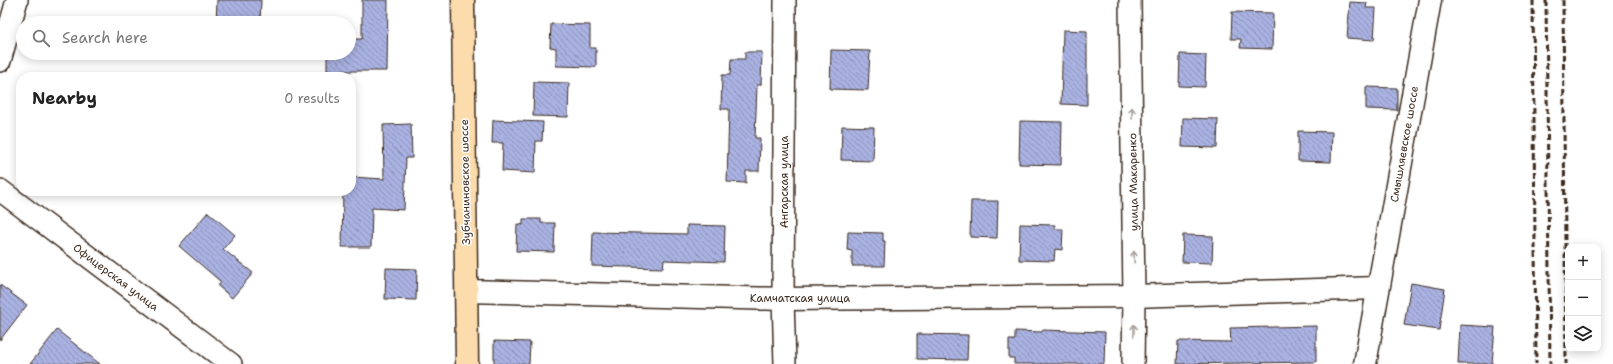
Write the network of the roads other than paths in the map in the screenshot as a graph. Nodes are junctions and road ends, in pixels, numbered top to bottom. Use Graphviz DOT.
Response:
graph roads {
  1 [pos="17,0"];
  2 [pos="463,0"];
  3 [pos="785,0"];
  4 [pos="1130,0"];
  5 [pos="1430,0"];
  6 [pos="0,61"];
  7 [pos="0,190"];
  8 [pos="1377,288"];
  9 [pos="467,291"];
  10 [pos="1134,296"];
  11 [pos="784,298"];
  12 [pos="231,364"];
  13 [pos="468,364"];
  14 [pos="785,364"];
  15 [pos="1133,364"];
  16 [pos="1365,364"];
  1 -- 6 [label="street"];
  2 -- 9 [label="main road, Зубчаниновское шоссе"];
  3 -- 11 [label="street, Ангарская улица"];
  10 -- 4 [label="street, улица Макаренко, one-way"];
  5 -- 8 [label="street, Смышляевское шоссе"];
  7 -- 12 [label="street, Офицерская улица"];
  8 -- 10 [label="street"];
  8 -- 16 [label="street, Смышляевское шоссе"];
  9 -- 11 [label="street, Камчатская улица"];
  9 -- 13 [label="main road, Зубчаниновское шоссе"];
  10 -- 11 [label="street, Камчатская улица"];
  15 -- 10 [label="street, улица Макаренко, one-way"];
  11 -- 14 [label="street, Ангарская улица"];
}
